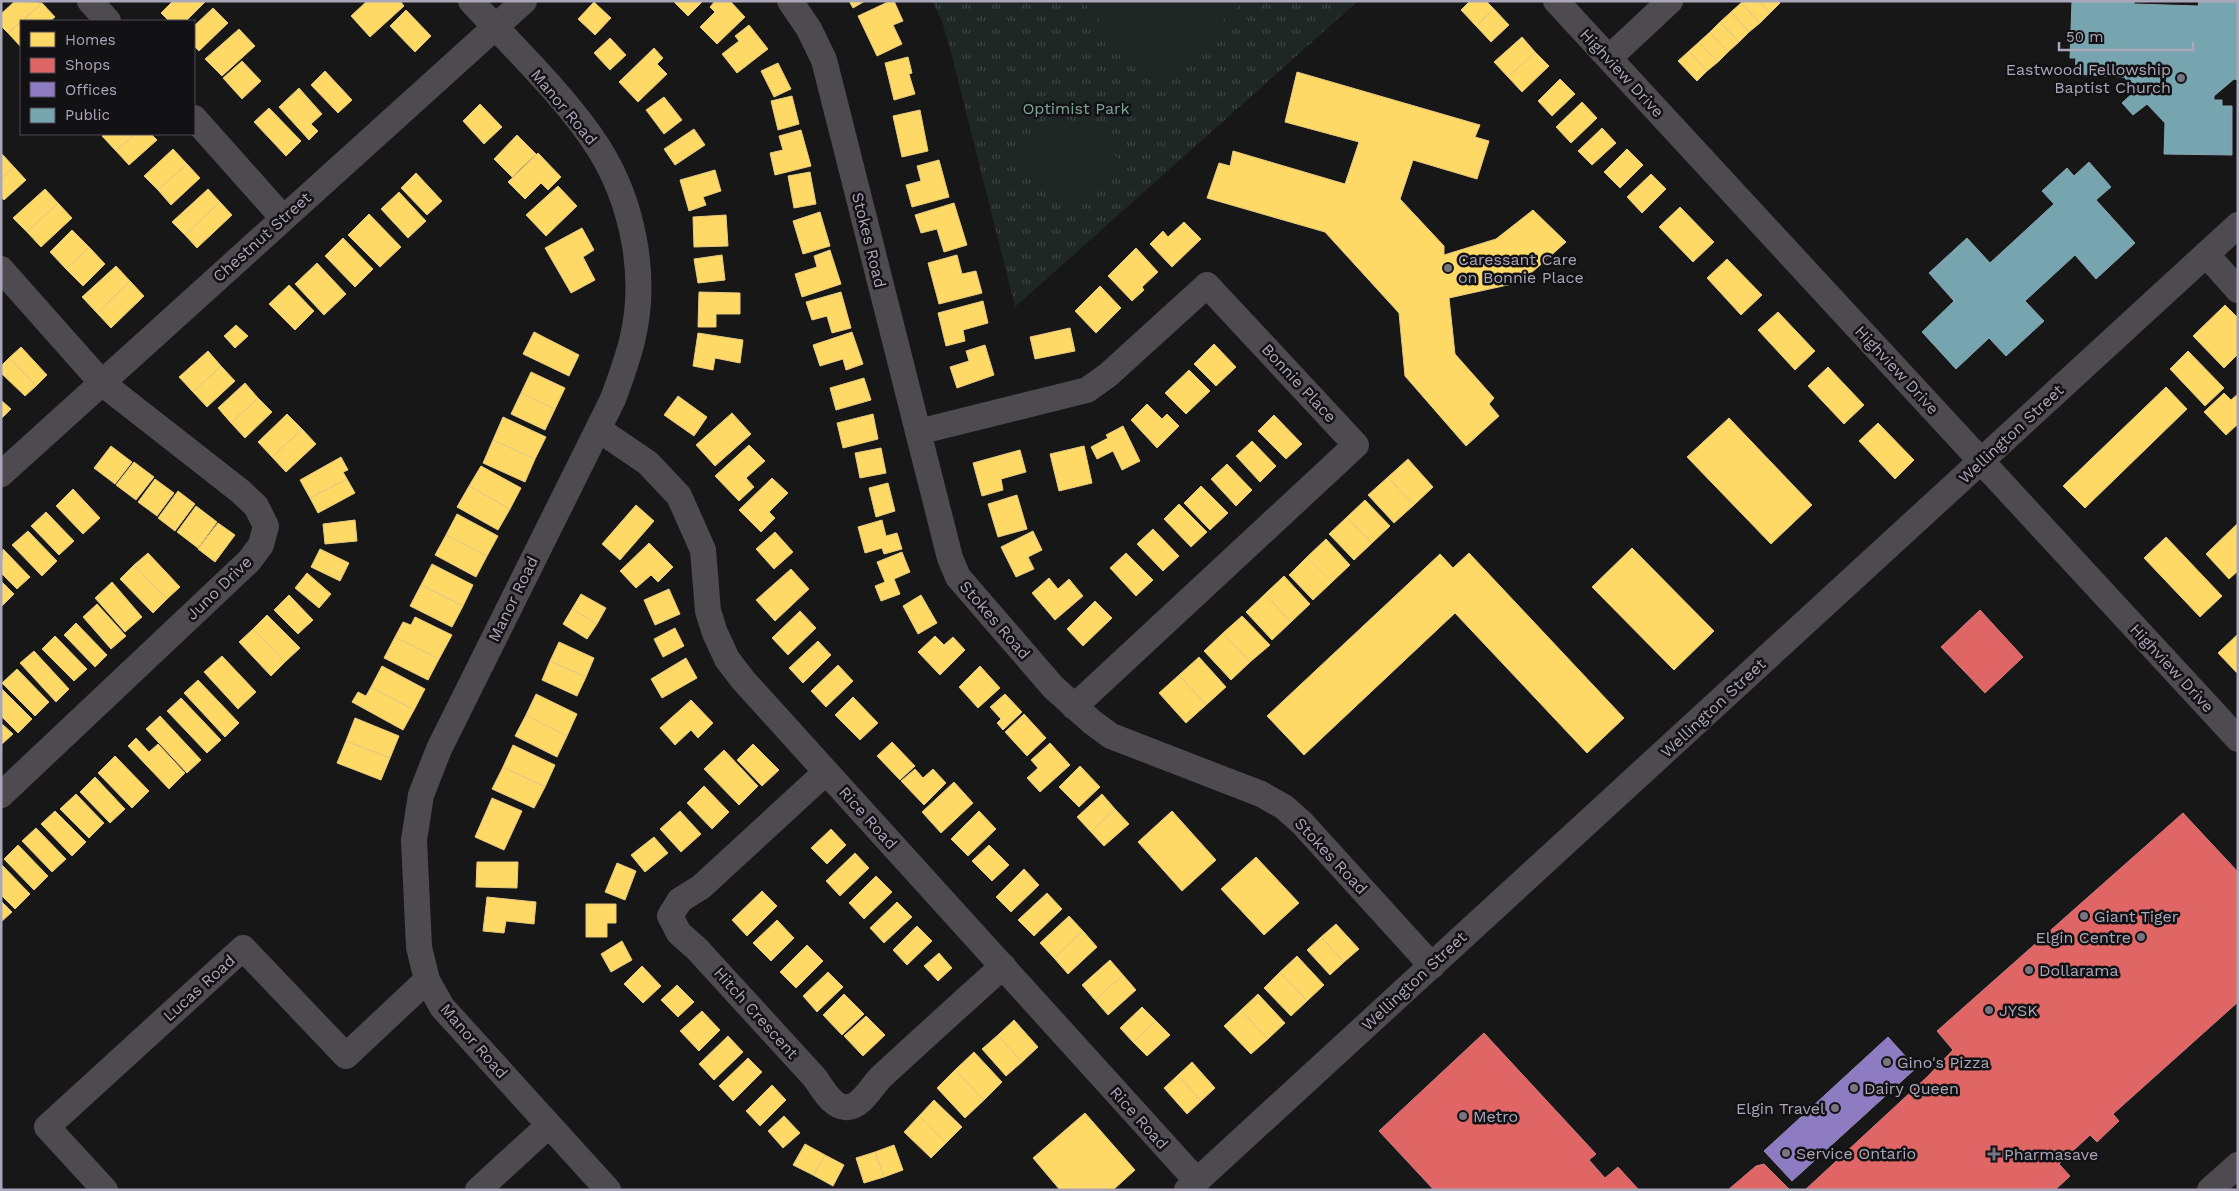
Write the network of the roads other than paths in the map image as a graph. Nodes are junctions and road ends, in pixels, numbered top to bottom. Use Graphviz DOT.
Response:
graph roads {
  1 [pos="90,1"];
  2 [pos="471,1"];
  3 [pos="524,1"];
  4 [pos="790,1"];
  5 [pos="1556,1"];
  6 [pos="1670,1"];
  7 [pos="107,20"];
  8 [pos="495,28"];
  9 [pos="1609,58"];
  10 [pos="195,119"];
  11 [pos="282,218"];
  12 [pos="2238,225"];
  13 [pos="2206,254"];
  14 [pos="1,269"];
  15 [pos="2238,290"];
  16 [pos="102,383"];
  17 [pos="598,429"];
  18 [pos="918,432"];
  19 [pos="1981,461"];
  20 [pos="1,474"];
  21 [pos="1074,707"];
  22 [pos="2238,739"];
  23 [pos="826,772"];
  24 [pos="1,795"];
  25 [pos="1002,966"];
  26 [pos="1432,966"];
  27 [pos="427,980"];
  28 [pos="549,1125"];
  29 [pos="2238,1165"];
  30 [pos="1192,1186"];
  31 [pos="105,1190"];
  32 [pos="478,1190"];
  33 [pos="608,1190"];
  34 [pos="2210,1190"];
  1 -- 7 [label="street"];
  2 -- 8 [label="street, Manor Road"];
  3 -- 8 [label="street, Chestnut Street"];
  4 -- 18 [label="street, Stokes Road"];
  5 -- 9 [label="street, Highview Drive"];
  6 -- 9 [label="street"];
  8 -- 11 [label="street, Chestnut Street"];
  8 -- 17 [label="street, Manor Road"];
  9 -- 19 [label="street, Highview Drive"];
  10 -- 11 [label="street"];
  11 -- 16 [label="street, Chestnut Street"];
  12 -- 13 [label="street, Wellington Street"];
  13 -- 15 [label="street"];
  13 -- 19 [label="street, Wellington Street"];
  14 -- 16 [label="street, Juno Drive"];
  16 -- 20 [label="street, Chestnut Street"];
  16 -- 24 [label="street, Juno Drive"];
  17 -- 23 [label="street, Rice Road"];
  17 -- 27 [label="street, Manor Road"];
  18 -- 21 [label="street, Stokes Road"];
  18 -- 21 [label="street, Bonnie Place"];
  19 -- 22 [label="street, Highview Drive"];
  19 -- 26 [label="street, Wellington Street"];
  21 -- 26 [label="street, Stokes Road"];
  23 -- 25 [label="street, Rice Road"];
  23 -- 25 [label="street, Hitch Crescent"];
  25 -- 30 [label="street, Rice Road"];
  26 -- 30 [label="street, Wellington Street"];
  27 -- 28 [label="street, Manor Road"];
  27 -- 31 [label="street, Lucas Road"];
  28 -- 32 [label="street"];
  28 -- 33 [label="street, Manor Road"];
  29 -- 34 [label="street"];
}
